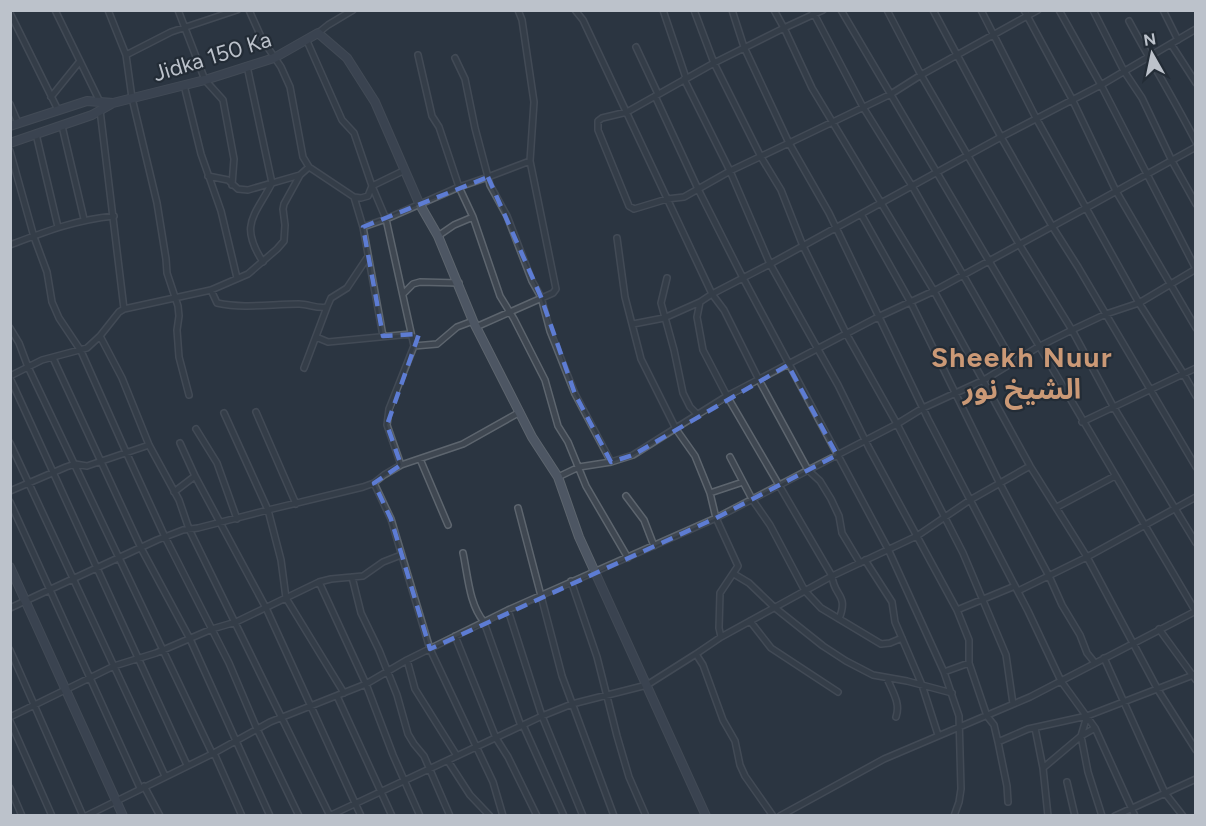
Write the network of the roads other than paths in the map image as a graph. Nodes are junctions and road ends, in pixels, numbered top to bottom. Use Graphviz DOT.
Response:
graph roads {
  1 [pos="55,10"];
  2 [pos="177,10"];
  3 [pos="237,10"];
  4 [pos="249,10"];
  5 [pos="353,10"];
  6 [pos="518,10"];
  7 [pos="574,10"];
  8 [pos="663,10"];
  9 [pos="694,10"];
  10 [pos="732,10"];
  11 [pos="774,10"];
  12 [pos="823,10"];
  13 [pos="842,10"];
  14 [pos="888,10"];
  15 [pos="933,10"];
  16 [pos="981,10"];
  17 [pos="1024,10"];
  18 [pos="1038,10"];
  19 [pos="1059,10"];
  20 [pos="1093,10"];
  21 [pos="1163,10"];
  22 [pos="110,11"];
  23 [pos="10,13"];
  24 [pos="813,13"];
  25 [pos="1028,17"];
  26 [pos="1129,21"];
  27 [pos="784,28"];
  28 [pos="184,29"];
  29 [pos="1196,29"];
  30 [pos="318,33"];
  31 [pos="993,35"];
  32 [pos="1178,40"];
  33 [pos="307,41"];
  34 [pos="1171,44"];
  35 [pos="636,47"];
  36 [pos="744,47"];
  37 [pos="126,55"];
  38 [pos="418,55"];
  39 [pos="957,57"];
  40 [pos="1149,57"];
  41 [pos="274,58"];
  42 [pos="455,58"];
  43 [pos="80,62"];
  44 [pos="714,63"];
  45 [pos="247,66"];
  46 [pos="1124,71"];
  47 [pos="921,75"];
  48 [pos="685,79"];
  49 [pos="205,80"];
  50 [pos="1196,83"];
  51 [pos="184,85"];
  52 [pos="1101,85"];
  53 [pos="891,94"];
  54 [pos="657,95"];
  55 [pos="51,97"];
  56 [pos="132,98"];
  57 [pos="1072,99"];
  58 [pos="10,104"];
  59 [pos="100,106"];
  60 [pos="863,107"];
  61 [pos="57,110"];
  62 [pos="627,112"];
  63 [pos="1036,118"];
  64 [pos="831,121"];
  65 [pos="14,124"];
  66 [pos="62,126"];
  67 [pos="36,134"];
  68 [pos="1001,137"];
  69 [pos="1196,142"];
  70 [pos="10,143"];
  71 [pos="789,143"];
  72 [pos="1196,147"];
  73 [pos="10,151"];
  74 [pos="969,155"];
  75 [pos="761,158"];
  76 [pos="530,161"];
  77 [pos="1172,161"];
  78 [pos="309,167"];
  79 [pos="405,170"];
  80 [pos="729,171"];
  81 [pos="938,172"];
  82 [pos="1146,174"];
  83 [pos="300,175"];
  84 [pos="208,176"];
  85 [pos="488,177"];
  86 [pos="272,183"];
  87 [pos="232,185"];
  88 [pos="372,186"];
  89 [pos="912,186"];
  90 [pos="459,187"];
  91 [pos="698,189"];
  92 [pos="1116,191"];
  93 [pos="354,197"];
  94 [pos="667,199"];
  95 [pos="419,203"];
  96 [pos="881,203"];
  97 [pos="1196,204"];
  98 [pos="1086,208"];
  99 [pos="861,214"];
  100 [pos="114,216"];
  101 [pos="473,217"];
  102 [pos="84,219"];
  103 [pos="386,219"];
  104 [pos="1052,226"];
  105 [pos="58,227"];
  106 [pos="363,227"];
  107 [pos="837,229"];
  108 [pos="438,236"];
  109 [pos="33,237"];
  110 [pos="617,238"];
  111 [pos="1019,244"];
  112 [pos="10,245"];
  113 [pos="803,246"];
  114 [pos="368,258"];
  115 [pos="989,260"];
  116 [pos="263,262"];
  117 [pos="770,264"];
  118 [pos="1195,269"];
  119 [pos="963,275"];
  120 [pos="237,278"];
  121 [pos="667,278"];
  122 [pos="743,278"];
  123 [pos="459,283"];
  124 [pos="1171,284"];
  125 [pos="211,290"];
  126 [pos="934,291"];
  127 [pos="403,294"];
  128 [pos="712,294"];
  129 [pos="541,297"];
  130 [pos="175,298"];
  131 [pos="700,302"];
  132 [pos="911,303"];
  133 [pos="1139,303"];
  134 [pos="327,307"];
  135 [pos="124,309"];
  136 [pos="510,312"];
  137 [pos="1106,314"];
  138 [pos="880,316"];
  139 [pos="664,318"];
  140 [pos="475,324"];
  141 [pos="633,324"];
  142 [pos="10,328"];
  143 [pos="1196,328"];
  144 [pos="1072,330"];
  145 [pos="411,334"];
  146 [pos="847,335"];
  147 [pos="100,336"];
  148 [pos="383,336"];
  149 [pos="316,337"];
  150 [pos="414,346"];
  151 [pos="1038,347"];
  152 [pos="81,351"];
  153 [pos="818,351"];
  154 [pos="53,358"];
  155 [pos="1014,362"];
  156 [pos="789,365"];
  157 [pos="28,367"];
  158 [pos="304,368"];
  159 [pos="1196,368"];
  160 [pos="1184,373"];
  161 [pos="10,377"];
  162 [pos="759,380"];
  163 [pos="984,380"];
  164 [pos="1151,389"];
  165 [pos="956,395"];
  166 [pos="189,396"];
  167 [pos="727,396"];
  168 [pos="1196,396"];
  169 [pos="1113,406"];
  170 [pos="923,408"];
  171 [pos="256,411"];
  172 [pos="520,412"];
  173 [pos="224,413"];
  174 [pos="698,415"];
  175 [pos="1082,422"];
  176 [pos="897,424"];
  177 [pos="196,429"];
  178 [pos="676,429"];
  179 [pos="865,440"];
  180 [pos="180,442"];
  181 [pos="10,443"];
  182 [pos="149,445"];
  183 [pos="126,452"];
  184 [pos="837,455"];
  185 [pos="729,457"];
  186 [pos="420,459"];
  187 [pos="102,461"];
  188 [pos="611,462"];
  189 [pos="75,464"];
  190 [pos="401,465"];
  191 [pos="1030,466"];
  192 [pos="579,467"];
  193 [pos="1196,467"];
  194 [pos="808,470"];
  195 [pos="53,472"];
  196 [pos="195,476"];
  197 [pos="1115,476"];
  198 [pos="558,477"];
  199 [pos="743,482"];
  200 [pos="999,482"];
  201 [pos="29,483"];
  202 [pos="374,483"];
  203 [pos="779,484"];
  204 [pos="10,491"];
  205 [pos="174,492"];
  206 [pos="710,493"];
  207 [pos="626,496"];
  208 [pos="1196,497"];
  209 [pos="752,499"];
  210 [pos="970,500"];
  211 [pos="10,502"];
  212 [pos="296,504"];
  213 [pos="1057,507"];
  214 [pos="1174,507"];
  215 [pos="518,508"];
  216 [pos="268,510"];
  217 [pos="945,517"];
  218 [pos="716,518"];
  219 [pos="237,519"];
  220 [pos="219,523"];
  221 [pos="1144,524"];
  222 [pos="448,525"];
  223 [pos="189,530"];
  224 [pos="917,536"];
  225 [pos="165,537"];
  226 [pos="1196,543"];
  227 [pos="654,546"];
  228 [pos="141,548"];
  229 [pos="888,549"];
  230 [pos="463,553"];
  231 [pos="401,555"];
  232 [pos="1087,557"];
  233 [pos="628,558"];
  234 [pos="120,559"];
  235 [pos="862,561"];
  236 [pos="10,567"];
  237 [pos="98,569"];
  238 [pos="595,572"];
  239 [pos="734,574"];
  240 [pos="832,576"];
  241 [pos="1049,576"];
  242 [pos="352,577"];
  243 [pos="72,580"];
  244 [pos="571,580"];
  245 [pos="319,582"];
  246 [pos="1016,589"];
  247 [pos="51,590"];
  248 [pos="805,591"];
  249 [pos="541,596"];
  250 [pos="286,598"];
  251 [pos="984,600"];
  252 [pos="27,602"];
  253 [pos="774,607"];
  254 [pos="10,608"];
  255 [pos="266,608"];
  256 [pos="508,610"];
  257 [pos="957,610"];
  258 [pos="1195,611"];
  259 [pos="839,619"];
  260 [pos="750,621"];
  261 [pos="236,622"];
  262 [pos="484,622"];
  263 [pos="212,629"];
  264 [pos="1159,629"];
  265 [pos="456,636"];
  266 [pos="721,637"];
  267 [pos="902,638"];
  268 [pos="190,639"];
  269 [pos="1132,643"];
  270 [pos="430,649"];
  271 [pos="10,650"];
  272 [pos="164,650"];
  273 [pos="696,654"];
  274 [pos="1104,658"];
  275 [pos="139,659"];
  276 [pos="407,660"];
  277 [pos="969,663"];
  278 [pos="1095,663"];
  279 [pos="114,666"];
  280 [pos="388,672"];
  281 [pos="944,672"];
  282 [pos="1195,676"];
  283 [pos="91,677"];
  284 [pos="887,678"];
  285 [pos="1061,681"];
  286 [pos="366,684"];
  287 [pos="647,684"];
  288 [pos="922,685"];
  289 [pos="67,689"];
  290 [pos="1158,690"];
  291 [pos="838,692"];
  292 [pos="344,693"];
  293 [pos="952,693"];
  294 [pos="606,695"];
  295 [pos="337,696"];
  296 [pos="1124,702"];
  297 [pos="572,704"];
  298 [pos="1013,704"];
  299 [pos="34,706"];
  300 [pos="312,706"];
  301 [pos="282,716"];
  302 [pos="542,716"];
  303 [pos="987,716"];
  304 [pos="1087,716"];
  305 [pos="896,717"];
  306 [pos="10,718"];
  307 [pos="959,725"];
  308 [pos="522,726"];
  309 [pos="1035,728"];
  310 [pos="1095,728"];
  311 [pos="257,729"];
  312 [pos="938,735"];
  313 [pos="1081,736"];
  314 [pos="496,738"];
  315 [pos="236,741"];
  316 [pos="998,742"];
  317 [pos="475,747"];
  318 [pos="1196,750"];
  319 [pos="213,753"];
  320 [pos="457,756"];
  321 [pos="448,760"];
  322 [pos="187,765"];
  323 [pos="1043,768"];
  324 [pos="429,769"];
  325 [pos="165,776"];
  326 [pos="404,780"];
  327 [pos="1196,780"];
  328 [pos="1066,782"];
  329 [pos="142,787"];
  330 [pos="10,788"];
  331 [pos="381,791"];
  332 [pos="1165,794"];
  333 [pos="118,800"];
  334 [pos="1008,802"];
  335 [pos="354,804"];
  336 [pos="792,808"];
  337 [pos="1131,809"];
  338 [pos="86,815"];
  339 [pos="330,815"];
  340 [pos="22,816"];
  341 [pos="52,816"];
  342 [pos="123,816"];
  343 [pos="160,816"];
  344 [pos="242,816"];
  345 [pos="270,816"];
  346 [pos="299,816"];
  347 [pos="361,816"];
  348 [pos="392,816"];
  349 [pos="420,816"];
  350 [pos="450,816"];
  351 [pos="490,816"];
  352 [pos="503,816"];
  353 [pos="537,816"];
  354 [pos="564,816"];
  355 [pos="583,816"];
  356 [pos="614,816"];
  357 [pos="646,816"];
  358 [pos="706,816"];
  359 [pos="773,816"];
  360 [pos="780,816"];
  361 [pos="796,816"];
  362 [pos="954,816"];
  363 [pos="1048,816"];
  364 [pos="1075,816"];
  365 [pos="1102,816"];
  366 [pos="1115,816"];
  367 [pos="1135,816"];
  368 [pos="1183,816"];
  1 -- 43 [label="street"];
  2 -- 28 [label="street"];
  3 -- 28 [label="street"];
  4 -- 41 [label="street"];
  5 -- 30 [label="street"];
  6 -- 76 [label="street"];
  7 -- 62 [label="street"];
  8 -- 48 [label="street"];
  9 -- 44 [label="street"];
  10 -- 36 [label="street"];
  11 -- 27 [label="street"];
  12 -- 24 [label="street"];
  13 -- 53 [label="street"];
  14 -- 47 [label="street"];
  15 -- 39 [label="street"];
  16 -- 31 [label="street"];
  17 -- 25 [label="street"];
  18 -- 25 [label="street"];
  19 -- 52 [label="street"];
  20 -- 46 [label="street"];
  21 -- 32 [label="street"];
  22 -- 37 [label="street"];
  23 -- 55 [label="street"];
  24 -- 27 [label="street"];
  24 -- 60 [label="street"];
  25 -- 31 [label="street"];
  25 -- 57 [label="street"];
  26 -- 40 [label="street"];
  27 -- 36 [label="street"];
  27 -- 64 [label="street"];
  28 -- 37 [label="street"];
  28 -- 49 [label="street"];
  29 -- 32 [label="street"];
  30 -- 33 [label="street, Jidka 150 Ka"];
  30 -- 79 [label="street"];
  31 -- 39 [label="street"];
  31 -- 63 [label="street"];
  32 -- 34 [label="street"];
  33 -- 41 [label="street, Jidka 150 Ka"];
  33 -- 88 [label="street"];
  34 -- 40 [label="street"];
  34 -- 50 [label="street"];
  35 -- 54 [label="street"];
  36 -- 44 [label="street"];
  36 -- 71 [label="street"];
  37 -- 56 [label="street"];
  38 -- 90 [label="street"];
  39 -- 47 [label="street"];
  39 -- 68 [label="street"];
  40 -- 46 [label="street"];
  40 -- 69 [label="street"];
  41 -- 45 [label="street, Jidka 150 Ka"];
  41 -- 78 [label="street"];
  42 -- 85 [label="street"];
  43 -- 55 [label="street"];
  43 -- 59 [label="street"];
  44 -- 48 [label="street"];
  44 -- 75 [label="street"];
  45 -- 49 [label="street, Jidka 150 Ka"];
  45 -- 86 [label="street"];
  46 -- 52 [label="street"];
  46 -- 77 [label="street"];
  47 -- 53 [label="street"];
  47 -- 74 [label="street"];
  48 -- 54 [label="street"];
  48 -- 80 [label="street"];
  49 -- 51 [label="street, Jidka 150 Ka"];
  49 -- 87 [label="street"];
  51 -- 56 [label="street, Jidka 150 Ka"];
  51 -- 84 [label="street"];
  52 -- 57 [label="street"];
  52 -- 82 [label="street"];
  53 -- 60 [label="street"];
  53 -- 81 [label="street"];
  54 -- 62 [label="street"];
  54 -- 91 [label="street"];
  55 -- 61 [label="street"];
  56 -- 59 [label="street, Jidka 150 Ka"];
  56 -- 130 [label="street"];
  57 -- 63 [label="street"];
  57 -- 92 [label="street"];
  58 -- 65 [label="street"];
  59 -- 61 [label="street"];
  59 -- 66 [label="street, Jidka 150 Ka"];
  59 -- 100 [label="street"];
  60 -- 64 [label="street"];
  60 -- 89 [label="street"];
  61 -- 65 [label="street"];
  62 -- 94 [label="street"];
  62 -- 94 [label="street"];
  63 -- 68 [label="street"];
  63 -- 98 [label="street"];
  64 -- 71 [label="street"];
  64 -- 96 [label="street"];
  66 -- 67 [label="street, Jidka 150 Ka"];
  66 -- 102 [label="street"];
  67 -- 70 [label="street, Jidka 150 Ka"];
  67 -- 105 [label="street"];
  68 -- 74 [label="street"];
  68 -- 104 [label="street"];
  71 -- 75 [label="street"];
  71 -- 107 [label="street"];
  72 -- 77 [label="street"];
  73 -- 109 [label="street"];
  74 -- 81 [label="street"];
  74 -- 111 [label="street"];
  75 -- 80 [label="street"];
  75 -- 113 [label="street"];
  76 -- 85 [label="street"];
  76 -- 129 [label="street"];
  77 -- 82 [label="street"];
  77 -- 97 [label="street"];
  78 -- 83 [label="street"];
  78 -- 93 [label="street"];
  79 -- 88 [label="street"];
  79 -- 95 [label="street"];
  80 -- 91 [label="street"];
  80 -- 117 [label="street"];
  81 -- 89 [label="street"];
  81 -- 115 [label="street"];
  82 -- 92 [label="street"];
  82 -- 118 [label="street"];
  83 -- 86 [label="street"];
  83 -- 116 [label="street"];
  84 -- 87 [label="street"];
  84 -- 120 [label="street"];
  85 -- 90 [label="street"];
  85 -- 129 [label="street"];
  86 -- 87 [label="street"];
  86 -- 116 [label="street"];
  88 -- 93 [label="street"];
  88 -- 103 [label="street"];
  89 -- 96 [label="street"];
  89 -- 119 [label="street"];
  90 -- 95 [label="street"];
  90 -- 101 [label="street"];
  91 -- 94 [label="street"];
  91 -- 122 [label="street"];
  92 -- 98 [label="street"];
  92 -- 124 [label="street"];
  93 -- 106 [label="street"];
  94 -- 128 [label="street"];
  95 -- 103 [label="street"];
  95 -- 108 [label="street"];
  96 -- 99 [label="street"];
  96 -- 126 [label="street"];
  98 -- 104 [label="street"];
  98 -- 133 [label="street"];
  99 -- 107 [label="street"];
  99 -- 132 [label="street"];
  100 -- 102 [label="street"];
  100 -- 135 [label="street"];
  101 -- 108 [label="street"];
  101 -- 136 [label="street"];
  102 -- 105 [label="street"];
  103 -- 106 [label="street"];
  103 -- 127 [label="street"];
  104 -- 111 [label="street"];
  104 -- 137 [label="street"];
  105 -- 109 [label="street"];
  106 -- 114 [label="street"];
  107 -- 113 [label="street"];
  107 -- 138 [label="street"];
  108 -- 123 [label="street"];
  109 -- 112 [label="street"];
  109 -- 152 [label="street"];
  110 -- 141 [label="street"];
  111 -- 115 [label="street"];
  111 -- 144 [label="street"];
  113 -- 117 [label="street"];
  113 -- 146 [label="street"];
  114 -- 134 [label="street"];
  114 -- 148 [label="street"];
  115 -- 119 [label="street"];
  115 -- 151 [label="street"];
  116 -- 120 [label="street"];
  117 -- 122 [label="street"];
  117 -- 153 [label="street"];
  118 -- 124 [label="street"];
  119 -- 126 [label="street"];
  119 -- 155 [label="street"];
  120 -- 125 [label="street"];
  121 -- 139 [label="street"];
  122 -- 128 [label="street"];
  122 -- 156 [label="street"];
  123 -- 127 [label="street"];
  123 -- 140 [label="street"];
  124 -- 133 [label="street"];
  124 -- 143 [label="street"];
  125 -- 130 [label="street"];
  125 -- 134 [label="street"];
  126 -- 132 [label="street"];
  126 -- 163 [label="street"];
  127 -- 145 [label="street"];
  128 -- 131 [label="street"];
  128 -- 162 [label="street"];
  129 -- 136 [label="street"];
  129 -- 188 [label="street"];
  130 -- 135 [label="street"];
  130 -- 166 [label="street"];
  131 -- 139 [label="street"];
  131 -- 167 [label="street"];
  132 -- 138 [label="street"];
  132 -- 165 [label="street"];
  133 -- 137 [label="street"];
  133 -- 160 [label="street"];
  134 -- 149 [label="street"];
  135 -- 147 [label="street"];
  136 -- 140 [label="street"];
  136 -- 192 [label="street"];
  137 -- 144 [label="street"];
  137 -- 164 [label="street"];
  138 -- 146 [label="street"];
  138 -- 170 [label="street"];
  139 -- 141 [label="street"];
  139 -- 174 [label="street"];
  140 -- 150 [label="street"];
  140 -- 172 [label="street"];
  141 -- 178 [label="street"];
  142 -- 157 [label="street"];
  144 -- 151 [label="street"];
  144 -- 169 [label="street"];
  145 -- 148 [label="street"];
  145 -- 150 [label="street"];
  146 -- 153 [label="street"];
  146 -- 176 [label="street"];
  147 -- 152 [label="street"];
  147 -- 182 [label="street"];
  148 -- 149 [label="street"];
  149 -- 158 [label="street"];
  150 -- 190 [label="street"];
  151 -- 155 [label="street"];
  151 -- 175 [label="street"];
  152 -- 154 [label="street"];
  152 -- 183 [label="street"];
  153 -- 156 [label="street"];
  153 -- 179 [label="street"];
  154 -- 157 [label="street"];
  154 -- 187 [label="street"];
  155 -- 163 [label="street"];
  156 -- 162 [label="street"];
  156 -- 184 [label="street"];
  157 -- 161 [label="street"];
  157 -- 189 [label="street"];
  159 -- 160 [label="street"];
  160 -- 164 [label="street"];
  160 -- 168 [label="street"];
  161 -- 195 [label="street"];
  162 -- 167 [label="street"];
  162 -- 194 [label="street"];
  163 -- 165 [label="street"];
  163 -- 191 [label="street"];
  164 -- 169 [label="street"];
  164 -- 193 [label="street"];
  165 -- 170 [label="street"];
  165 -- 200 [label="street"];
  167 -- 174 [label="street"];
  167 -- 203 [label="street"];
  169 -- 175 [label="street"];
  169 -- 214 [label="street"];
  170 -- 176 [label="street"];
  170 -- 210 [label="street"];
  171 -- 212 [label="street"];
  172 -- 186 [label="street"];
  172 -- 198 [label="street"];
  173 -- 216 [label="street"];
  174 -- 178 [label="street"];
  175 -- 197 [label="street"];
  176 -- 179 [label="street"];
  176 -- 217 [label="street"];
  177 -- 219 [label="street"];
  178 -- 188 [label="street"];
  178 -- 206 [label="street"];
  179 -- 184 [label="street"];
  179 -- 224 [label="street"];
  180 -- 196 [label="street"];
  181 -- 201 [label="street"];
  182 -- 183 [label="street"];
  182 -- 205 [label="street"];
  183 -- 187 [label="street"];
  183 -- 225 [label="street"];
  184 -- 194 [label="street"];
  184 -- 229 [label="street"];
  185 -- 199 [label="street"];
  186 -- 190 [label="street"];
  186 -- 222 [label="street"];
  187 -- 189 [label="street"];
  187 -- 228 [label="street"];
  188 -- 192 [label="street"];
  189 -- 195 [label="street"];
  189 -- 234 [label="street"];
  190 -- 202 [label="street"];
  191 -- 200 [label="street"];
  191 -- 213 [label="street"];
  192 -- 198 [label="street"];
  192 -- 233 [label="street"];
  194 -- 203 [label="street"];
  194 -- 235 [label="street"];
  195 -- 201 [label="street"];
  195 -- 237 [label="street"];
  196 -- 205 [label="street"];
  196 -- 220 [label="street"];
  197 -- 213 [label="street"];
  197 -- 221 [label="street"];
  198 -- 238 [label="street"];
  199 -- 206 [label="street"];
  199 -- 209 [label="street"];
  200 -- 210 [label="street"];
  200 -- 241 [label="street"];
  201 -- 204 [label="street"];
  201 -- 243 [label="street"];
  202 -- 212 [label="street"];
  202 -- 231 [label="street"];
  203 -- 209 [label="street"];
  203 -- 240 [label="street"];
  205 -- 223 [label="street"];
  206 -- 218 [label="street"];
  207 -- 227 [label="street"];
  208 -- 214 [label="street"];
  209 -- 218 [label="street"];
  209 -- 248 [label="street"];
  210 -- 217 [label="street"];
  210 -- 246 [label="street"];
  211 -- 247 [label="street"];
  212 -- 216 [label="street"];
  213 -- 232 [label="street"];
  214 -- 221 [label="street"];
  214 -- 226 [label="street"];
  215 -- 249 [label="street"];
  216 -- 219 [label="street"];
  216 -- 250 [label="street"];
  217 -- 224 [label="street"];
  217 -- 251 [label="street"];
  218 -- 227 [label="street"];
  218 -- 239 [label="street"];
  219 -- 220 [label="street"];
  220 -- 223 [label="street"];
  220 -- 255 [label="street"];
  221 -- 232 [label="street"];
  221 -- 258 [label="street"];
  223 -- 225 [label="street"];
  223 -- 261 [label="street"];
  224 -- 229 [label="street"];
  224 -- 257 [label="street"];
  225 -- 228 [label="street"];
  225 -- 263 [label="street"];
  227 -- 233 [label="street"];
  228 -- 234 [label="street"];
  228 -- 268 [label="street"];
  229 -- 235 [label="street"];
  229 -- 281 [label="street"];
  230 -- 262 [label="street"];
  231 -- 242 [label="street"];
  231 -- 270 [label="street"];
  232 -- 241 [label="street"];
  232 -- 269 [label="street"];
  233 -- 238 [label="street"];
  234 -- 237 [label="street"];
  234 -- 272 [label="street"];
  235 -- 240 [label="street"];
  235 -- 267 [label="street"];
  236 -- 252 [label="street"];
  237 -- 243 [label="street"];
  237 -- 275 [label="street"];
  238 -- 244 [label="street"];
  238 -- 287 [label="street"];
  239 -- 253 [label="street"];
  239 -- 266 [label="street"];
  240 -- 248 [label="street"];
  240 -- 259 [label="street"];
  241 -- 246 [label="street"];
  241 -- 278 [label="street"];
  242 -- 245 [label="street"];
  242 -- 280 [label="street"];
  243 -- 247 [label="street"];
  243 -- 279 [label="street"];
  244 -- 249 [label="street"];
  244 -- 294 [label="street"];
  245 -- 250 [label="street"];
  245 -- 286 [label="street"];
  246 -- 251 [label="street"];
  246 -- 285 [label="street"];
  247 -- 252 [label="street"];
  247 -- 283 [label="street"];
  248 -- 253 [label="street"];
  248 -- 259 [label="street"];
  249 -- 256 [label="street"];
  249 -- 297 [label="street"];
  250 -- 255 [label="street"];
  250 -- 292 [label="street"];
  251 -- 257 [label="street"];
  251 -- 298 [label="street"];
  252 -- 254 [label="street"];
  252 -- 289 [label="street"];
  253 -- 260 [label="street"];
  253 -- 284 [label="street"];
  255 -- 261 [label="street"];
  255 -- 300 [label="street"];
  256 -- 262 [label="street"];
  256 -- 302 [label="street"];
  257 -- 277 [label="street"];
  258 -- 264 [label="street"];
  259 -- 267 [label="street"];
  260 -- 266 [label="street"];
  260 -- 291 [label="street"];
  261 -- 263 [label="street"];
  261 -- 301 [label="street"];
  262 -- 265 [label="street"];
  262 -- 308 [label="street"];
  263 -- 268 [label="street"];
  263 -- 311 [label="street"];
  264 -- 269 [label="street"];
  264 -- 282 [label="street"];
  265 -- 270 [label="street"];
  265 -- 314 [label="street"];
  266 -- 273 [label="street"];
  267 -- 288 [label="street"];
  268 -- 272 [label="street"];
  268 -- 315 [label="street"];
  269 -- 274 [label="street"];
  269 -- 290 [label="street"];
  270 -- 276 [label="street"];
  270 -- 317 [label="street"];
  271 -- 299 [label="street"];
  272 -- 275 [label="street"];
  272 -- 319 [label="street"];
  273 -- 287 [label="street"];
  273 -- 359 [label="street"];
  274 -- 278 [label="street"];
  274 -- 296 [label="street"];
  275 -- 279 [label="street"];
  275 -- 322 [label="street"];
  276 -- 280 [label="street"];
  276 -- 320 [label="street"];
  277 -- 281 [label="street"];
  277 -- 303 [label="street"];
  278 -- 285 [label="street"];
  279 -- 283 [label="street"];
  279 -- 325 [label="street"];
  280 -- 286 [label="street"];
  280 -- 324 [label="street"];
  281 -- 293 [label="street"];
  282 -- 290 [label="street"];
  283 -- 289 [label="street"];
  283 -- 329 [label="street"];
  284 -- 288 [label="street"];
  284 -- 305 [label="street"];
  285 -- 298 [label="street"];
  285 -- 304 [label="street"];
  286 -- 292 [label="street"];
  286 -- 326 [label="street"];
  287 -- 294 [label="street"];
  287 -- 358 [label="street"];
  288 -- 293 [label="street"];
  288 -- 312 [label="street"];
  289 -- 299 [label="street"];
  289 -- 333 [label="street"];
  290 -- 296 [label="street"];
  290 -- 318 [label="street"];
  292 -- 295 [label="street"];
  293 -- 307 [label="street"];
  294 -- 297 [label="street"];
  294 -- 357 [label="street"];
  295 -- 300 [label="street"];
  295 -- 331 [label="street"];
  296 -- 304 [label="street"];
  296 -- 332 [label="street"];
  297 -- 302 [label="street"];
  297 -- 356 [label="street"];
  298 -- 303 [label="street"];
  299 -- 306 [label="street"];
  299 -- 338 [label="street"];
  300 -- 301 [label="street"];
  300 -- 335 [label="street"];
  301 -- 311 [label="street"];
  301 -- 339 [label="street"];
  302 -- 308 [label="street"];
  302 -- 355 [label="street"];
  303 -- 307 [label="street"];
  303 -- 316 [label="street"];
  304 -- 309 [label="street"];
  304 -- 310 [label="street"];
  304 -- 313 [label="street"];
  306 -- 341 [label="street"];
  307 -- 312 [label="street"];
  307 -- 362 [label="street"];
  308 -- 314 [label="street"];
  308 -- 354 [label="street"];
  309 -- 316 [label="street"];
  309 -- 323 [label="street"];
  310 -- 313 [label="street"];
  310 -- 337 [label="street"];
  311 -- 315 [label="street"];
  311 -- 346 [label="street"];
  312 -- 336 [label="street"];
  313 -- 323 [label="street"];
  313 -- 365 [label="street"];
  314 -- 317 [label="street"];
  314 -- 353 [label="street"];
  315 -- 319 [label="street"];
  315 -- 345 [label="street"];
  316 -- 334 [label="street"];
  317 -- 320 [label="street"];
  317 -- 352 [label="street"];
  319 -- 322 [label="street"];
  319 -- 344 [label="street"];
  320 -- 321 [label="street"];
  321 -- 324 [label="street"];
  321 -- 351 [label="street"];
  322 -- 325 [label="street"];
  323 -- 363 [label="street"];
  324 -- 326 [label="street"];
  324 -- 350 [label="street"];
  325 -- 329 [label="street"];
  326 -- 331 [label="street"];
  326 -- 349 [label="street"];
  327 -- 332 [label="street"];
  328 -- 364 [label="street"];
  329 -- 333 [label="street"];
  329 -- 343 [label="street"];
  330 -- 340 [label="street"];
  331 -- 335 [label="street"];
  331 -- 348 [label="street"];
  332 -- 337 [label="street"];
  332 -- 368 [label="street"];
  333 -- 338 [label="street"];
  333 -- 342 [label="street"];
  335 -- 339 [label="street"];
  335 -- 347 [label="street"];
  336 -- 360 [label="street"];
  336 -- 361 [label="street"];
  337 -- 366 [label="street"];
  337 -- 367 [label="street"];
}
